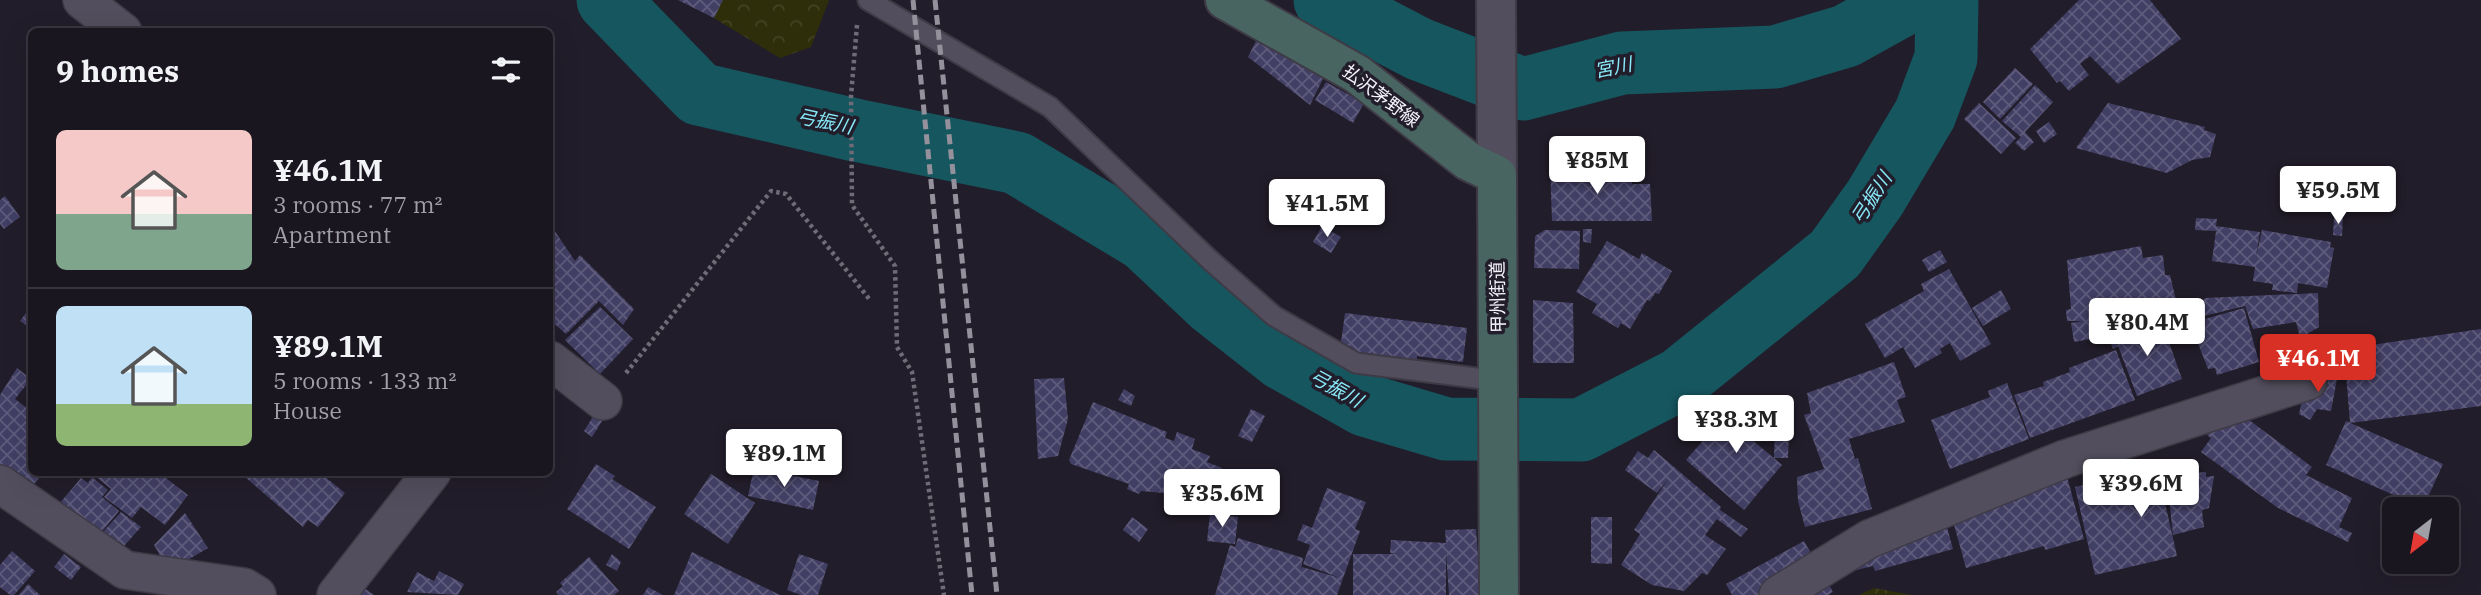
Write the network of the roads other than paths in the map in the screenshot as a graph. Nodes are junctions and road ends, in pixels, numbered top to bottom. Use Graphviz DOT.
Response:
graph roads {
  1 [pos="82,0"];
  2 [pos="1224,0"];
  3 [pos="1496,0"];
  4 [pos="863,7"];
  5 [pos="118,28"];
  6 [pos="1497,158"];
  7 [pos="553,362"];
  8 [pos="1500,381"];
  9 [pos="2308,381"];
  10 [pos="603,401"];
  11 [pos="429,476"];
  12 [pos="0,484"];
  13 [pos="257,595"];
  14 [pos="336,595"];
  15 [pos="1499,595"];
  16 [pos="1777,595"];
  1 -- 5 [label="street"];
  2 -- 6 [label="main road, 払沢茅野線"];
  3 -- 6 [label="street, 甲州街道"];
  4 -- 8 [label="lane"];
  6 -- 8 [label="main road, 甲州街道"];
  7 -- 10 [label="street"];
  8 -- 15 [label="main road, 甲州街道"];
  9 -- 16 [label="street"];
  11 -- 14 [label="street"];
  12 -- 13 [label="street"];
}
